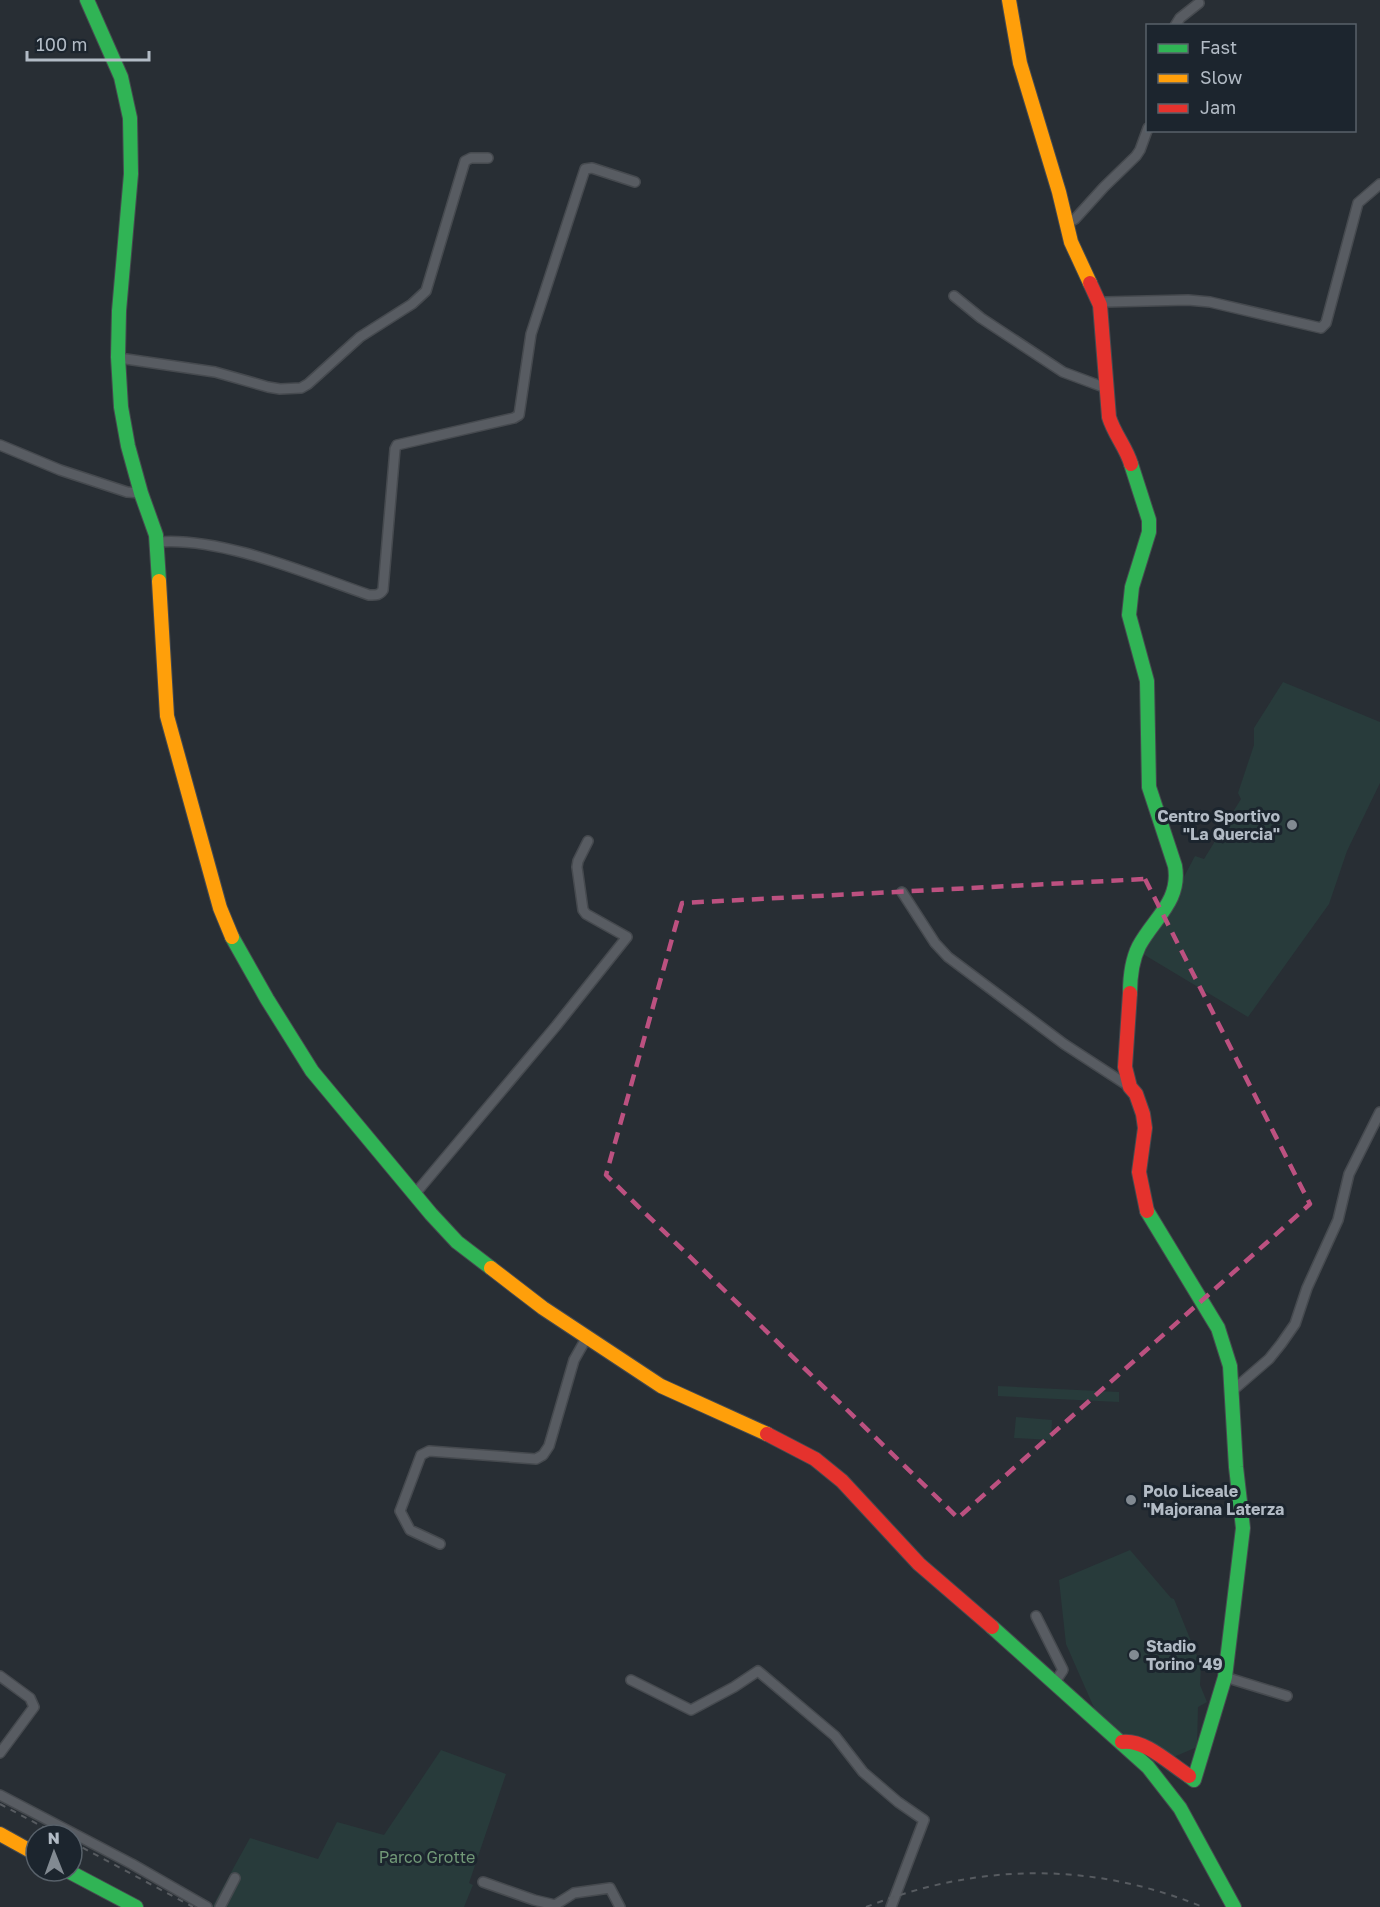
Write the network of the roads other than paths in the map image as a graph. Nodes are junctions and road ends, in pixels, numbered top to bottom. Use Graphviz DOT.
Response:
graph roads {
  1 [pos="87,0"];
  2 [pos="1009,0"];
  3 [pos="1198,3"];
  4 [pos="1176,24"];
  5 [pos="1147,132"];
  6 [pos="488,158"];
  7 [pos="635,182"];
  8 [pos="1380,184"];
  9 [pos="1066,224"];
  10 [pos="954,296"];
  11 [pos="1100,305"];
  12 [pos="118,357"];
  13 [pos="1106,388"];
  14 [pos="0,445"];
  15 [pos="141,493"];
  16 [pos="157,542"];
  17 [pos="588,841"];
  18 [pos="902,892"];
  19 [pos="1131,1087"];
  20 [pos="1380,1112"];
  21 [pos="414,1195"];
  22 [pos="587,1337"];
  23 [pos="1232,1391"];
  24 [pos="440,1544"];
  25 [pos="1036,1616"];
  26 [pos="0,1676"];
  27 [pos="1226,1677"];
  28 [pos="631,1680"];
  29 [pos="1055,1682"];
  30 [pos="1287,1696"];
  31 [pos="1122,1742"];
  32 [pos="0,1753"];
  33 [pos="0,1795"];
  34 [pos="0,1834"];
  35 [pos="24,1847"];
  36 [pos="235,1878"];
  37 [pos="84,1879"];
  38 [pos="483,1882"];
  39 [pos="136,1907"];
  40 [pos="207,1907"];
  41 [pos="219,1907"];
  42 [pos="620,1907"];
  43 [pos="891,1907"];
  44 [pos="1234,1907"];
  1 -- 12 [label="main road"];
  2 -- 9 [label="main road"];
  3 -- 4 [label="street"];
  5 -- 9 [label="street"];
  6 -- 12 [label="street"];
  7 -- 16 [label="street"];
  8 -- 11 [label="street"];
  9 -- 11 [label="main road"];
  10 -- 13 [label="street"];
  11 -- 13 [label="main road"];
  12 -- 15 [label="main road"];
  13 -- 19 [label="main road"];
  14 -- 15 [label="street"];
  15 -- 16 [label="main road"];
  16 -- 21 [label="main road"];
  17 -- 21 [label="street"];
  18 -- 19 [label="street"];
  19 -- 23 [label="main road"];
  20 -- 23 [label="street"];
  21 -- 22 [label="main road"];
  22 -- 24 [label="street"];
  22 -- 29 [label="main road"];
  23 -- 27 [label="main road"];
  25 -- 29 [label="street"];
  26 -- 32 [label="street"];
  27 -- 30 [label="street"];
  27 -- 31 [label="main road"];
  28 -- 43 [label="street"];
  29 -- 31 [label="main road"];
  31 -- 44 [label="main road"];
  33 -- 40 [label="street"];
  34 -- 35 [label="main road"];
  36 -- 41 [label="street"];
  37 -- 39 [label="main road"];
  38 -- 42 [label="street"];
}
